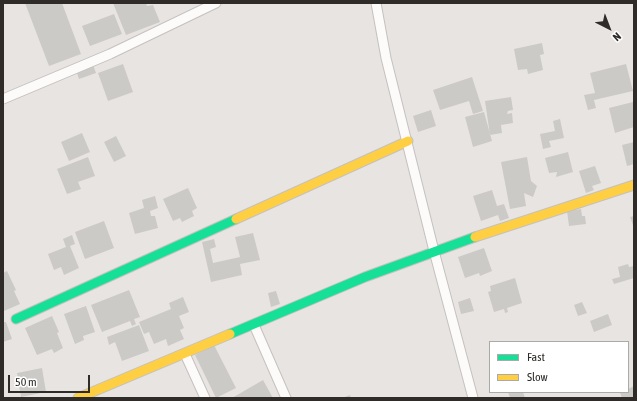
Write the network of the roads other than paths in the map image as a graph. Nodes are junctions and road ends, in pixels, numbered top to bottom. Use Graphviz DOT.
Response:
graph roads {
  1 [pos="216,3"];
  2 [pos="376,3"];
  3 [pos="3,99"];
  4 [pos="408,141"];
  5 [pos="634,185"];
  6 [pos="434,251"];
  7 [pos="16,319"];
  8 [pos="254,325"];
  9 [pos="185,354"];
  10 [pos="78,398"];
  11 [pos="205,398"];
  12 [pos="286,398"];
  13 [pos="474,398"];
  1 -- 3 [label="street"];
  2 -- 4 [label="street"];
  4 -- 6 [label="street"];
  4 -- 7 [label="street"];
  5 -- 6 [label="street"];
  6 -- 8 [label="street"];
  6 -- 13 [label="street"];
  8 -- 9 [label="street"];
  8 -- 12 [label="street"];
  9 -- 10 [label="street"];
  9 -- 11 [label="street"];
}
